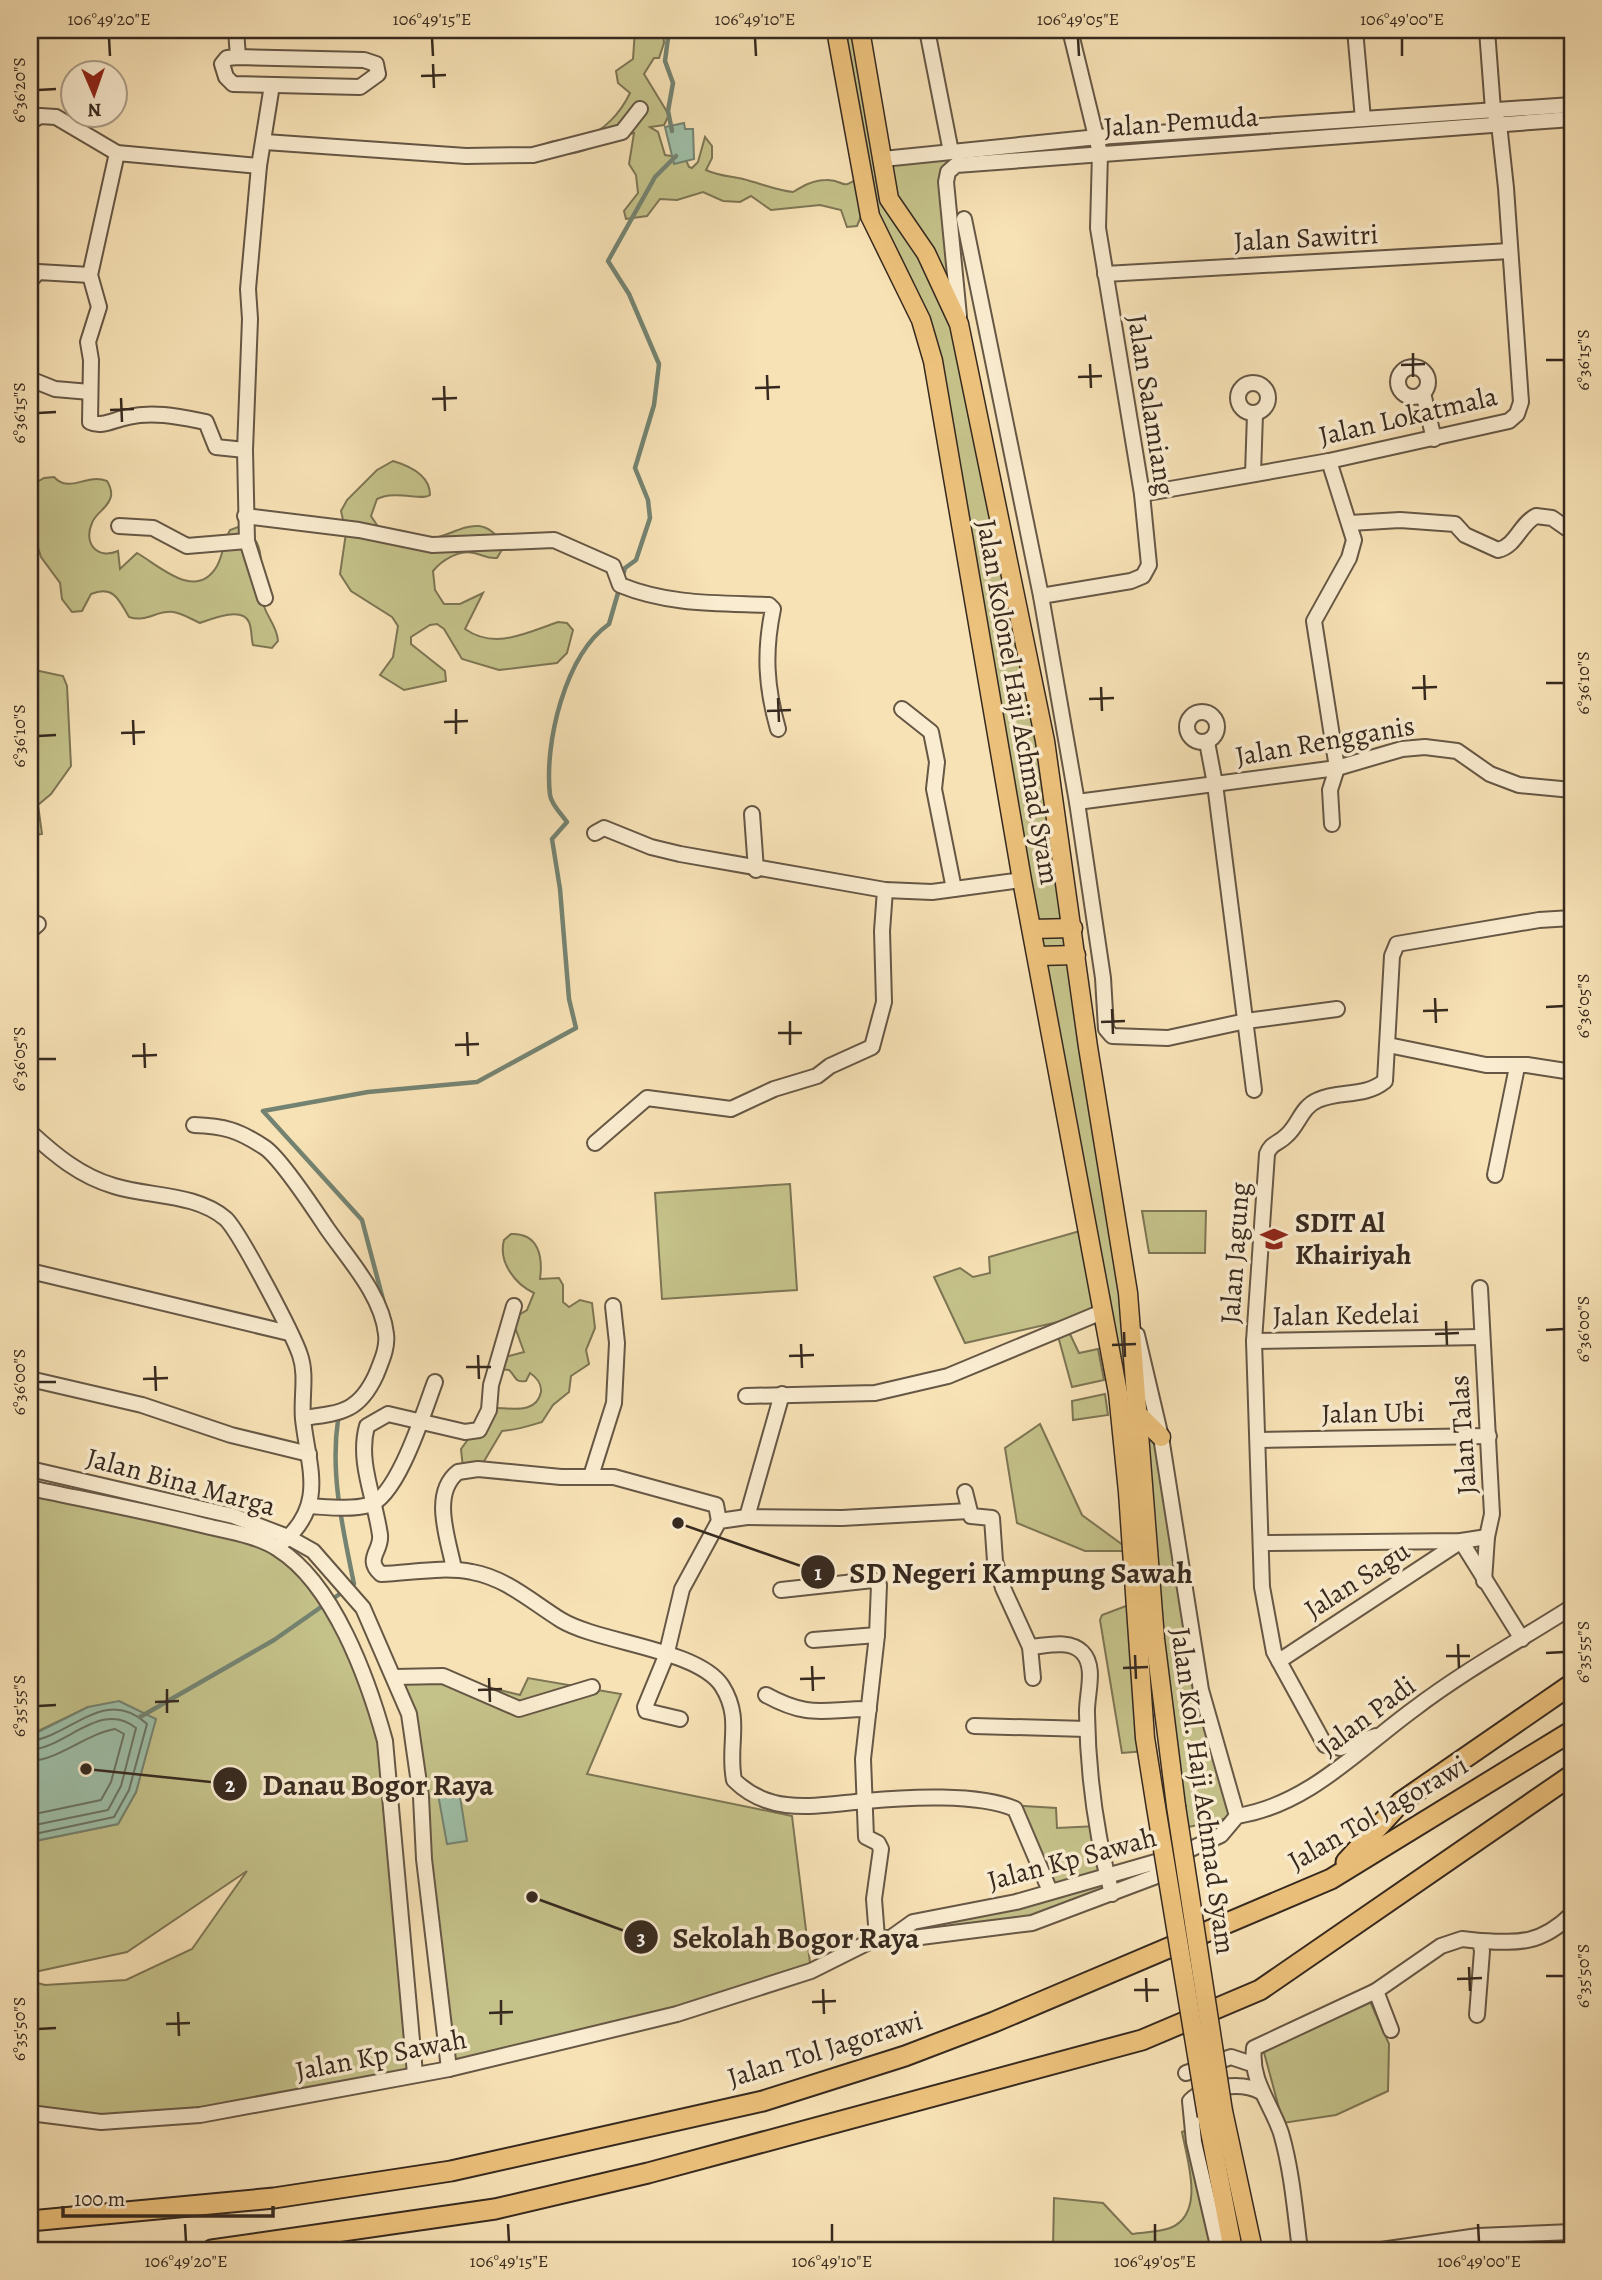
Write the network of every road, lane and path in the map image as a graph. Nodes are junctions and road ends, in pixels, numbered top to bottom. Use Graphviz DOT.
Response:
graph roads {
  1 [pos="236,30"];
  2 [pos="836,30"];
  3 [pos="860,30"];
  4 [pos="927,30"];
  5 [pos="1070,30"];
  6 [pos="1355,30"];
  7 [pos="1487,30"];
  8 [pos="238,57"];
  9 [pos="272,85"];
  10 [pos="1572,105"];
  11 [pos="640,109"];
  12 [pos="1496,117"];
  13 [pos="1363,119"];
  14 [pos="1572,119"];
  15 [pos="30,122"];
  16 [pos="1098,137"];
  17 [pos="265,142"];
  18 [pos="951,152"];
  19 [pos="1100,152"];
  20 [pos="117,153"];
  21 [pos="883,159"];
  22 [pos="259,166"];
  23 [pos="964,219"];
  24 [pos="1510,251"];
  25 [pos="1105,274"];
  26 [pos="90,275"];
  27 [pos="30,281"];
  28 [pos="959,324"];
  29 [pos="30,379"];
  30 [pos="90,392"];
  31 [pos="1423,393"];
  32 [pos="1255,414"];
  33 [pos="1434,439"];
  34 [pos="245,450"];
  35 [pos="1329,461"];
  36 [pos="1253,474"];
  37 [pos="1142,494"];
  38 [pos="245,516"];
  39 [pos="1350,523"];
  40 [pos="120,526"];
  41 [pos="1572,532"];
  42 [pos="247,541"];
  43 [pos="1041,596"];
  44 [pos="265,598"];
  45 [pos="902,709"];
  46 [pos="778,729"];
  47 [pos="1207,742"];
  48 [pos="1336,768"];
  49 [pos="1215,784"];
  50 [pos="1572,790"];
  51 [pos="1077,802"];
  52 [pos="752,814"];
  53 [pos="1332,824"];
  54 [pos="595,833"];
  55 [pos="756,870"];
  56 [pos="1022,880"];
  57 [pos="954,889"];
  58 [pos="885,890"];
  59 [pos="1572,918"];
  60 [pos="1073,928"];
  61 [pos="1032,929"];
  62 [pos="1038,956"];
  63 [pos="1076,956"];
  64 [pos="1337,1009"];
  65 [pos="1246,1021"];
  66 [pos="1388,1045"];
  67 [pos="1517,1067"];
  68 [pos="1572,1072"];
  69 [pos="1254,1090"];
  70 [pos="194,1125"];
  71 [pos="30,1132"];
  72 [pos="594,1143"];
  73 [pos="1495,1175"];
  74 [pos="30,1270"];
  75 [pos="1480,1288"];
  76 [pos="1128,1293"];
  77 [pos="514,1306"];
  78 [pos="612,1306"];
  79 [pos="1102,1312"];
  80 [pos="289,1333"];
  81 [pos="1481,1337"];
  82 [pos="1254,1341"];
  83 [pos="30,1379"];
  84 [pos="435,1382"];
  85 [pos="1118,1393"];
  86 [pos="782,1394"];
  87 [pos="746,1396"];
  88 [pos="1139,1415"];
  89 [pos="303,1418"];
  90 [pos="420,1422"];
  91 [pos="1489,1436"];
  92 [pos="1161,1437"];
  93 [pos="1141,1440"];
  94 [pos="1258,1440"];
  95 [pos="309,1454"];
  96 [pos="30,1469"];
  97 [pos="591,1476"];
  98 [pos="30,1488"];
  99 [pos="965,1492"];
  100 [pos="372,1504"];
  101 [pos="309,1506"];
  102 [pos="970,1511"];
  103 [pos="747,1517"];
  104 [pos="719,1521"];
  105 [pos="1487,1536"];
  106 [pos="288,1537"];
  107 [pos="1461,1541"];
  108 [pos="1261,1543"];
  109 [pos="276,1547"];
  110 [pos="454,1569"];
  111 [pos="1484,1581"];
  112 [pos="781,1590"];
  113 [pos="1572,1607"];
  114 [pos="369,1622"];
  115 [pos="344,1629"];
  116 [pos="877,1635"];
  117 [pos="1522,1639"];
  118 [pos="813,1640"];
  119 [pos="1030,1647"];
  120 [pos="666,1656"];
  121 [pos="1279,1661"];
  122 [pos="395,1677"];
  123 [pos="1033,1678"];
  124 [pos="1572,1684"];
  125 [pos="592,1687"];
  126 [pos="766,1695"];
  127 [pos="869,1709"];
  128 [pos="680,1719"];
  129 [pos="974,1726"];
  130 [pos="1087,1730"];
  131 [pos="1572,1731"];
  132 [pos="1381,1736"];
  133 [pos="1572,1775"];
  134 [pos="863,1801"];
  135 [pos="1237,1816"];
  136 [pos="1182,1853"];
  137 [pos="1106,1874"];
  138 [pos="1331,1879"];
  139 [pos="1049,1891"];
  140 [pos="1112,1894"];
  141 [pos="1572,1914"];
  142 [pos="892,1937"];
  143 [pos="877,1938"];
  144 [pos="1480,1941"];
  145 [pos="1376,1992"];
  146 [pos="1477,2015"];
  147 [pos="1391,2030"];
  148 [pos="1252,2064"];
  149 [pos="449,2069"];
  150 [pos="1186,2073"];
  151 [pos="415,2074"];
  152 [pos="1261,2092"];
  153 [pos="30,2113"];
  154 [pos="1215,2113"];
  155 [pos="30,2221"];
  156 [pos="1572,2232"];
  157 [pos="212,2250"];
  158 [pos="1219,2250"];
  159 [pos="1233,2250"];
  160 [pos="1253,2250"];
  161 [pos="1300,2250"];
  162 [pos="1381,2250"];
  1 -- 8 [label="street"];
  2 -- 56 [label="main road, Jalan Kolonel Haji Achmad Syam"];
  3 -- 21 [label="main road, Jalan Kolonel Haji Achmad Syam"];
  4 -- 18 [label="street"];
  5 -- 16 [label="street, Jalan Salamiang"];
  6 -- 13 [label="street"];
  7 -- 12 [label="street, Jalan Lokatmala"];
  8 -- 9 [label="street"];
  8 -- 9 [label="street"];
  9 -- 17 [label="street"];
  10 -- 12 [label="street, Jalan Pemuda"];
  11 -- 17 [label="street"];
  12 -- 13 [label="street, Jalan Pemuda"];
  12 -- 14 [label="street, Jalan Pemuda"];
  12 -- 19 [label="street, Jalan Pemuda"];
  12 -- 24 [label="street, Jalan Lokatmala"];
  13 -- 16 [label="street, Jalan Pemuda"];
  15 -- 20 [label="street"];
  16 -- 18 [label="street, Jalan Pemuda"];
  16 -- 19 [label="street, Jalan Salamiang"];
  17 -- 22 [label="street"];
  18 -- 21 [label="street, Jalan Pemuda"];
  19 -- 25 [label="street, Jalan Salamiang"];
  19 -- 28 [label="street, Jalan Pemuda"];
  20 -- 22 [label="street"];
  20 -- 26 [label="street"];
  21 -- 28 [label="main road, Jalan Kolonel Haji Achmad Syam"];
  22 -- 34 [label="street"];
  23 -- 43 [label="street"];
  24 -- 25 [label="street, Jalan Sawitri"];
  24 -- 33 [label="street, Jalan Lokatmala"];
  25 -- 37 [label="street, Jalan Salamiang"];
  26 -- 27 [label="street"];
  26 -- 30 [label="street"];
  28 -- 60 [label="main road, Jalan Kolonel Haji Achmad Syam"];
  29 -- 30 [label="street"];
  30 -- 34 [label="street"];
  31 -- 33 [label="street"];
  32 -- 36 [label="street"];
  33 -- 35 [label="street, Jalan Lokatmala"];
  34 -- 38 [label="street"];
  35 -- 36 [label="street, Jalan Lokatmala"];
  35 -- 39 [label="street"];
  36 -- 37 [label="street, Jalan Lokatmala"];
  37 -- 43 [label="street, Jalan Salamiang"];
  38 -- 42 [label="street"];
  38 -- 46 [label="street"];
  39 -- 41 [label="street"];
  39 -- 48 [label="street"];
  40 -- 42 [label="street"];
  42 -- 44 [label="street"];
  43 -- 51 [label="street"];
  45 -- 57 [label="street"];
  47 -- 49 [label="street"];
  48 -- 49 [label="street, Jalan Rengganis"];
  48 -- 50 [label="street, Jalan Rengganis"];
  48 -- 53 [label="street"];
  49 -- 51 [label="street, Jalan Rengganis"];
  49 -- 65 [label="street"];
  51 -- 65 [label="street"];
  52 -- 55 [label="street"];
  54 -- 55 [label="street"];
  55 -- 58 [label="street"];
  56 -- 57 [label="street"];
  56 -- 61 [label="main road, Jalan Kolonel Haji Achmad Syam"];
  57 -- 58 [label="street"];
  58 -- 72 [label="street"];
  59 -- 66 [label="street, Jalan Jagung"];
  60 -- 61 [label="main road"];
  60 -- 63 [label="main road, Jalan Kolonel Haji Achmad Syam"];
  61 -- 62 [label="main road, Jalan Kolonel Haji Achmad Syam"];
  62 -- 63 [label="main road"];
  62 -- 79 [label="main road, Jalan Kolonel Haji Achmad Syam"];
  63 -- 76 [label="main road, Jalan Kolonel Haji Achmad Syam"];
  64 -- 65 [label="street"];
  65 -- 69 [label="street"];
  66 -- 67 [label="street"];
  66 -- 82 [label="street, Jalan Jagung"];
  67 -- 68 [label="street"];
  67 -- 73 [label="street"];
  70 -- 89 [label="street"];
  71 -- 80 [label="street"];
  74 -- 80 [label="street"];
  75 -- 81 [label="street, Jalan Talas"];
  76 -- 88 [label="main road, Jalan Kol. Haji Achmad Syam"];
  76 -- 92 [label="street"];
  77 -- 90 [label="street"];
  78 -- 97 [label="street"];
  79 -- 85 [label="main road, Jalan Kolonel Haji Achmad Syam"];
  79 -- 86 [label="street"];
  80 -- 89 [label="street"];
  81 -- 82 [label="street, Jalan Kedelai"];
  81 -- 91 [label="street, Jalan Talas"];
  82 -- 94 [label="street, Jalan Jagung"];
  83 -- 95 [label="street"];
  84 -- 90 [label="street"];
  85 -- 88 [label="main road"];
  85 -- 154 [label="main road, Jalan Kol. Haji Achmad Syam, bridge"];
  86 -- 87 [label="street"];
  86 -- 103 [label="street"];
  88 -- 92 [label="main road"];
  88 -- 93 [label="main road, Jalan Kol. Haji Achmad Syam"];
  89 -- 95 [label="street"];
  90 -- 100 [label="street"];
  90 -- 100 [label="street"];
  91 -- 94 [label="street, Jalan Ubi"];
  91 -- 105 [label="street, Jalan Talas"];
  92 -- 93 [label="street"];
  92 -- 135 [label="street"];
  93 -- 154 [label="main road, Jalan Kol. Haji Achmad Syam, bridge"];
  94 -- 108 [label="street, Jalan Jagung"];
  95 -- 101 [label="street"];
  96 -- 106 [label="street, Jalan Bina Marga"];
  97 -- 104 [label="street"];
  97 -- 110 [label="street"];
  98 -- 109 [label="street, Jalan Bina Marga"];
  99 -- 102 [label="street"];
  100 -- 101 [label="street"];
  100 -- 110 [label="street"];
  101 -- 106 [label="street"];
  102 -- 103 [label="street"];
  102 -- 119 [label="street"];
  103 -- 104 [label="street"];
  104 -- 120 [label="street"];
  105 -- 107 [label="street"];
  105 -- 111 [label="street, Jalan Talas"];
  106 -- 109 [label="street"];
  106 -- 114 [label="street, Jalan Bina Marga"];
  107 -- 108 [label="street"];
  107 -- 111 [label="street"];
  107 -- 121 [label="street, Jalan Sagu"];
  108 -- 121 [label="street, Jalan Jagung"];
  109 -- 115 [label="street, Jalan Bina Marga"];
  110 -- 120 [label="street"];
  111 -- 117 [label="street"];
  112 -- 116 [label="street"];
  113 -- 117 [label="street, Jalan Padi"];
  114 -- 115 [label="street"];
  114 -- 122 [label="street, Jalan Bina Marga"];
  115 -- 151 [label="street, Jalan Bina Marga"];
  116 -- 118 [label="street"];
  116 -- 127 [label="street"];
  117 -- 132 [label="street, Jalan Padi"];
  119 -- 123 [label="street"];
  119 -- 130 [label="street"];
  120 -- 128 [label="street"];
  120 -- 134 [label="street"];
  121 -- 132 [label="street, Jalan Jagung"];
  122 -- 125 [label="street"];
  122 -- 149 [label="street, Jalan Bina Marga"];
  124 -- 138 [label="highway"];
  126 -- 127 [label="street"];
  127 -- 134 [label="street"];
  129 -- 130 [label="street"];
  130 -- 137 [label="street"];
  131 -- 138 [label="highway, Jalan Tol Jagorawi"];
  132 -- 135 [label="street, Jalan Padi"];
  133 -- 157 [label="highway"];
  134 -- 139 [label="street"];
  134 -- 143 [label="street"];
  135 -- 136 [label="street, Jalan Padi"];
  136 -- 137 [label="street, Jalan Kp Sawah"];
  136 -- 140 [label="street, Jalan Kp Sawah"];
  137 -- 139 [label="street, Jalan Kp Sawah"];
  137 -- 140 [label="street"];
  138 -- 155 [label="highway, Jalan Tol Jagorawi"];
  139 -- 142 [label="street, Jalan Kp Sawah"];
  140 -- 142 [label="street, Jalan Kp Sawah"];
  141 -- 144 [label="street"];
  142 -- 143 [label="street, Jalan Kp Sawah"];
  143 -- 149 [label="street, Jalan Kp Sawah"];
  144 -- 145 [label="street"];
  144 -- 146 [label="street"];
  145 -- 147 [label="street"];
  145 -- 148 [label="street"];
  148 -- 150 [label="street"];
  148 -- 152 [label="street"];
  149 -- 151 [label="street, Jalan Kp Sawah"];
  151 -- 153 [label="street, Jalan Kp Sawah"];
  152 -- 158 [label="street"];
  152 -- 161 [label="street"];
  154 -- 159 [label="main road, Jalan Kol. Haji Achmad Syam"];
  154 -- 160 [label="main road, Jalan Kol. Haji Achmad Syam"];
  156 -- 162 [label="street"];
}
